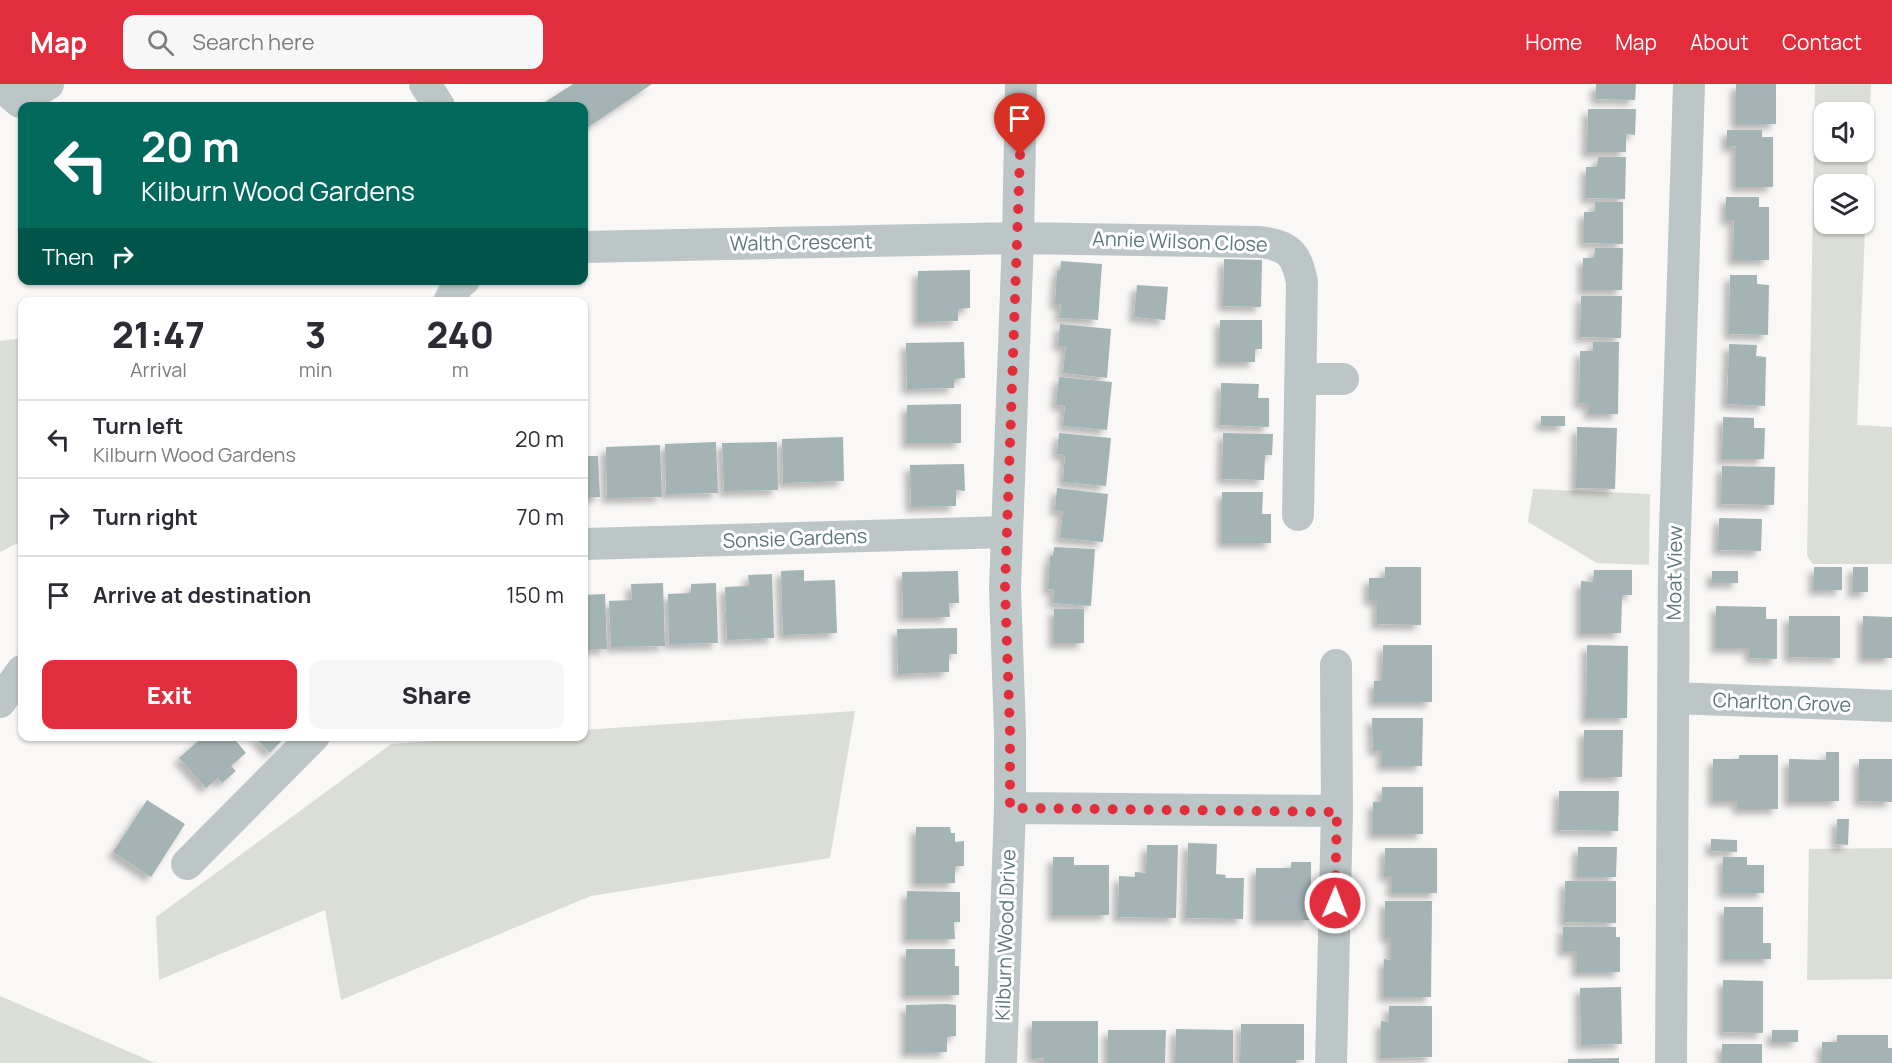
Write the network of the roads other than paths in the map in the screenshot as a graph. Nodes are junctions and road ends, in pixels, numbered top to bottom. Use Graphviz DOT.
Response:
graph roads {
  1 [pos="48,84"];
  2 [pos="425,84"];
  3 [pos="1021,84"];
  4 [pos="1689,84"];
  5 [pos="10,93"];
  6 [pos="436,102"];
  7 [pos="1018,238"];
  8 [pos="588,247"];
  9 [pos="1301,379"];
  10 [pos="1343,379"];
  11 [pos="1298,515"];
  12 [pos="1007,532"];
  13 [pos="588,544"];
  14 [pos="1336,665"];
  15 [pos="18,677"];
  16 [pos="1673,698"];
  17 [pos="0,702"];
  18 [pos="1892,706"];
  19 [pos="309,741"];
  20 [pos="1010,808"];
  21 [pos="1337,812"];
  22 [pos="187,864"];
  23 [pos="1001,1063"];
  24 [pos="1332,1063"];
  25 [pos="1671,1063"];
  1 -- 5 [label="street"];
  2 -- 6 [label="street"];
  3 -- 7 [label="street, Kilburn Wood Drive"];
  4 -- 16 [label="street, Moat View"];
  7 -- 8 [label="street, Walth Crescent"];
  7 -- 9 [label="street, Annie Wilson Close"];
  7 -- 12 [label="street, Kilburn Wood Drive"];
  9 -- 10 [label="street"];
  9 -- 11 [label="street, Annie Wilson Close"];
  12 -- 13 [label="street, Sonsie Gardens"];
  12 -- 20 [label="street, Kilburn Wood Drive"];
  14 -- 21 [label="street"];
  15 -- 17 [label="street"];
  16 -- 18 [label="street, Charlton Grove"];
  16 -- 25 [label="street, Moat View"];
  19 -- 22 [label="street"];
  20 -- 21 [label="street"];
  20 -- 23 [label="street, Kilburn Wood Drive"];
  21 -- 24 [label="street"];
}
